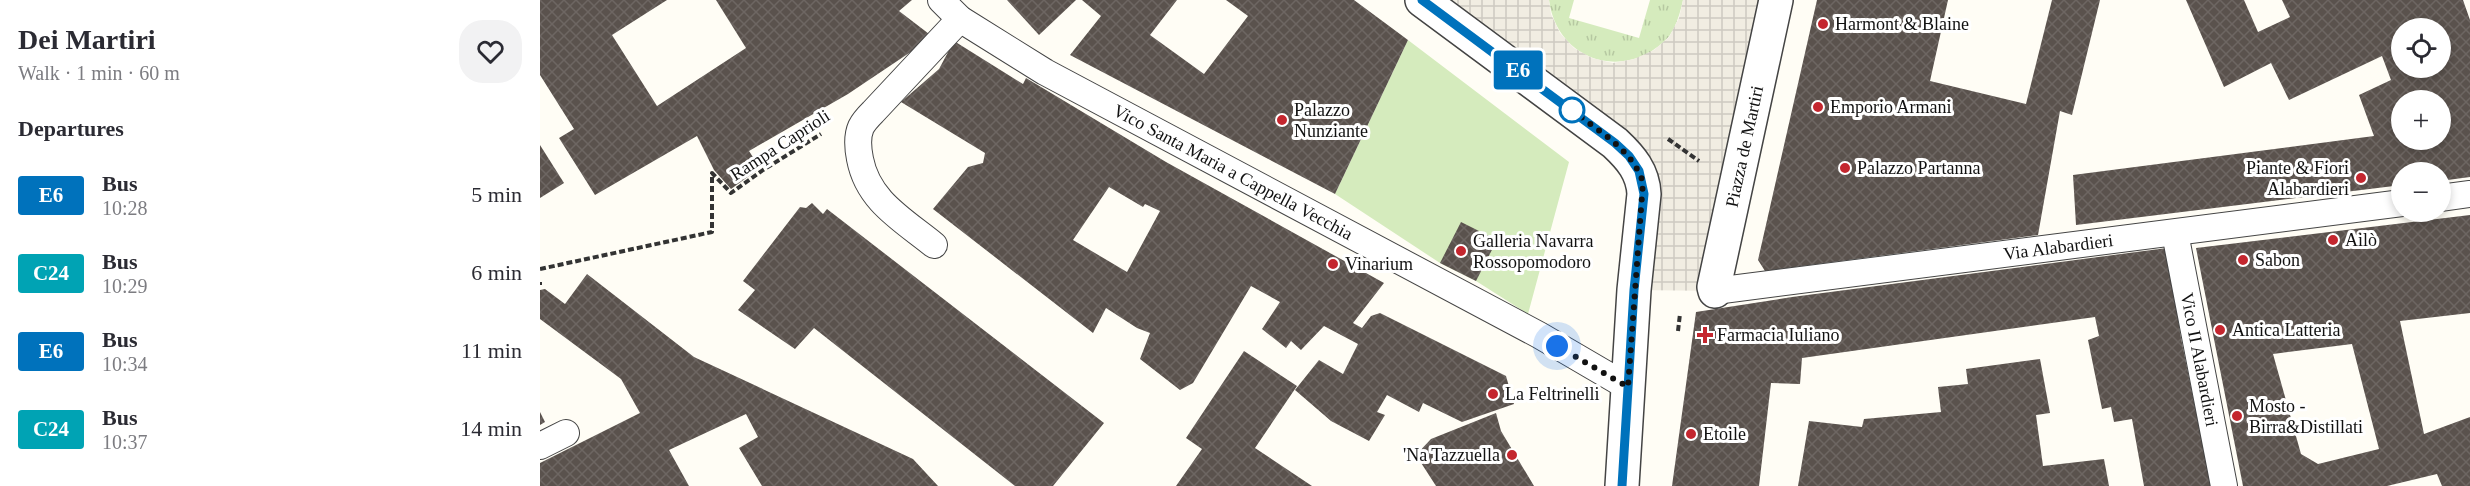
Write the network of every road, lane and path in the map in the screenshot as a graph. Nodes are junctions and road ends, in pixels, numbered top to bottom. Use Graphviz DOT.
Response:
graph roads {
  1 [pos="941,0"];
  2 [pos="1422,0"];
  3 [pos="1776,0"];
  4 [pos="960,19"];
  5 [pos="829,129"];
  6 [pos="2470,194"];
  7 [pos="2451,197"];
  8 [pos="2391,204"];
  9 [pos="2175,233"];
  10 [pos="934,245"];
  11 [pos="540,269"];
  12 [pos="1715,291"];
  13 [pos="1628,387"];
  14 [pos="566,433"];
  15 [pos="540,446"];
  16 [pos="1622,486"];
  17 [pos="2224,486"];
  1 -- 4 [label="lane, Vico Santa Maria a Cappella Vecchia"];
  2 -- 13 [label="street"];
  3 -- 12 [label="street, Piazza de Martiri"];
  4 -- 10 [label="lane"];
  4 -- 13 [label="lane, Vico Santa Maria a Cappella Vecchia"];
  5 -- 11 [label="path, Rampa Caprioli"];
  6 -- 7 [label="lane"];
  8 -- 9 [label="lane, Via Alabardieri"];
  9 -- 12 [label="lane, Via Alabardieri"];
  9 -- 17 [label="lane, Vico II Alabardieri"];
  13 -- 16 [label="street"];
  14 -- 15 [label="lane"];
}
